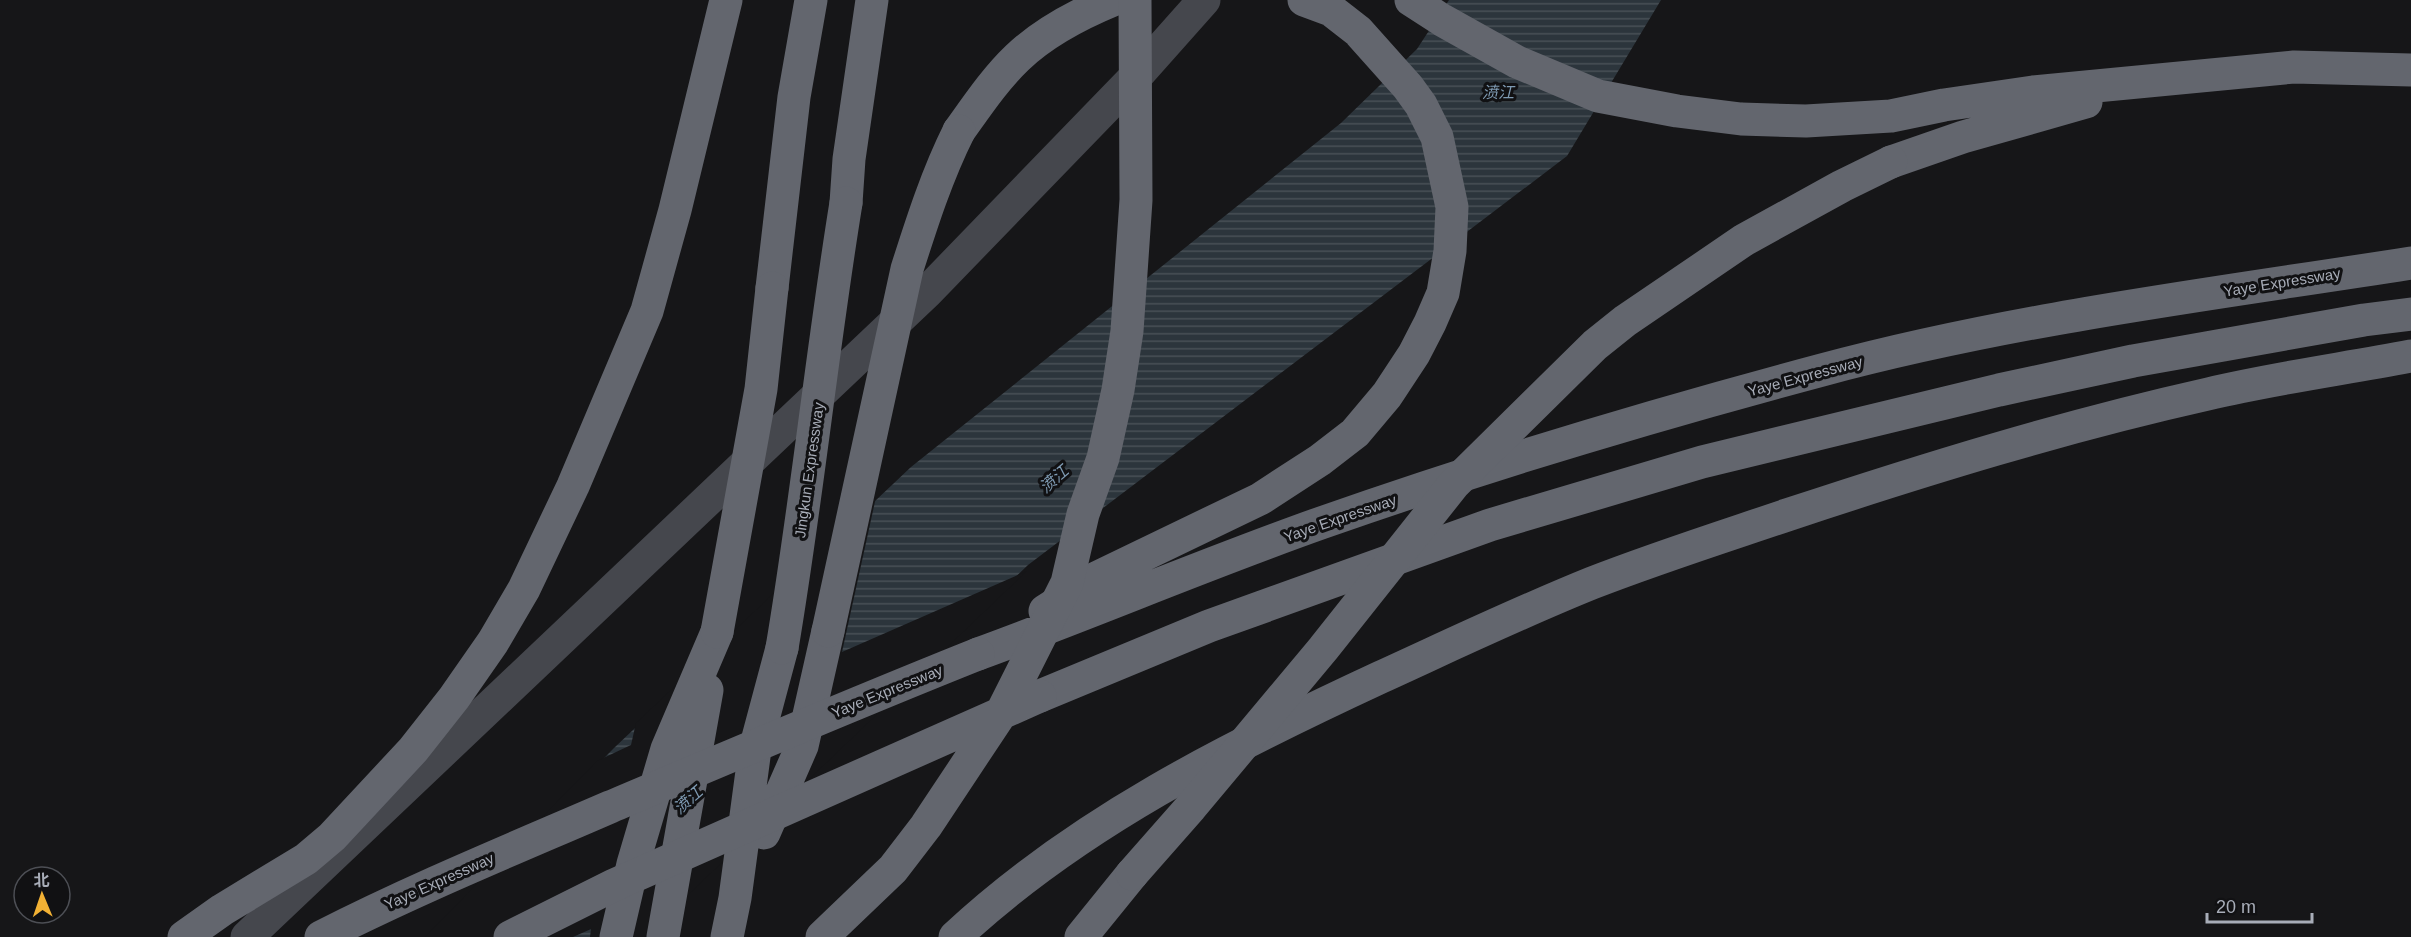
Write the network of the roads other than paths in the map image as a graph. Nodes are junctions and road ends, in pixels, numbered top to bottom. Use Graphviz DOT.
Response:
graph roads {
  1 [pos="726,0"];
  2 [pos="811,0"];
  3 [pos="873,0"];
  4 [pos="1113,0"];
  5 [pos="1135,0"];
  6 [pos="1204,0"];
  7 [pos="1304,0"];
  8 [pos="1411,0"];
  9 [pos="2411,70"];
  10 [pos="2154,82"];
  11 [pos="2411,263"];
  12 [pos="2411,314"];
  13 [pos="2411,356"];
  14 [pos="717,632"];
  15 [pos="978,654"];
  16 [pos="735,898"];
  17 [pos="184,937"];
  18 [pos="247,937"];
  19 [pos="321,937"];
  20 [pos="510,937"];
  21 [pos="616,937"];
  22 [pos="663,937"];
  23 [pos="727,937"];
  24 [pos="822,937"];
  25 [pos="955,937"];
  26 [pos="1081,937"];
  1 -- 17 [label="highway"];
  2 -- 14 [label="highway, bridge"];
  3 -- 16 [label="highway, Jingkun Expressway, bridge"];
  4 -- 16 [label="highway, bridge"];
  5 -- 24 [label="highway, bridge"];
  6 -- 18 [label="main road"];
  7 -- 15 [label="highway, bridge"];
  8 -- 10 [label="highway"];
  9 -- 10 [label="highway"];
  10 -- 26 [label="highway, bridge"];
  11 -- 15 [label="highway, Yaye Expressway, bridge"];
  12 -- 20 [label="highway, bridge"];
  13 -- 25 [label="highway"];
  14 -- 21 [label="highway, bridge"];
  14 -- 22 [label="highway, bridge"];
  15 -- 19 [label="highway, Yaye Expressway, bridge"];
  16 -- 23 [label="highway, Jingkun Expressway"];
}
